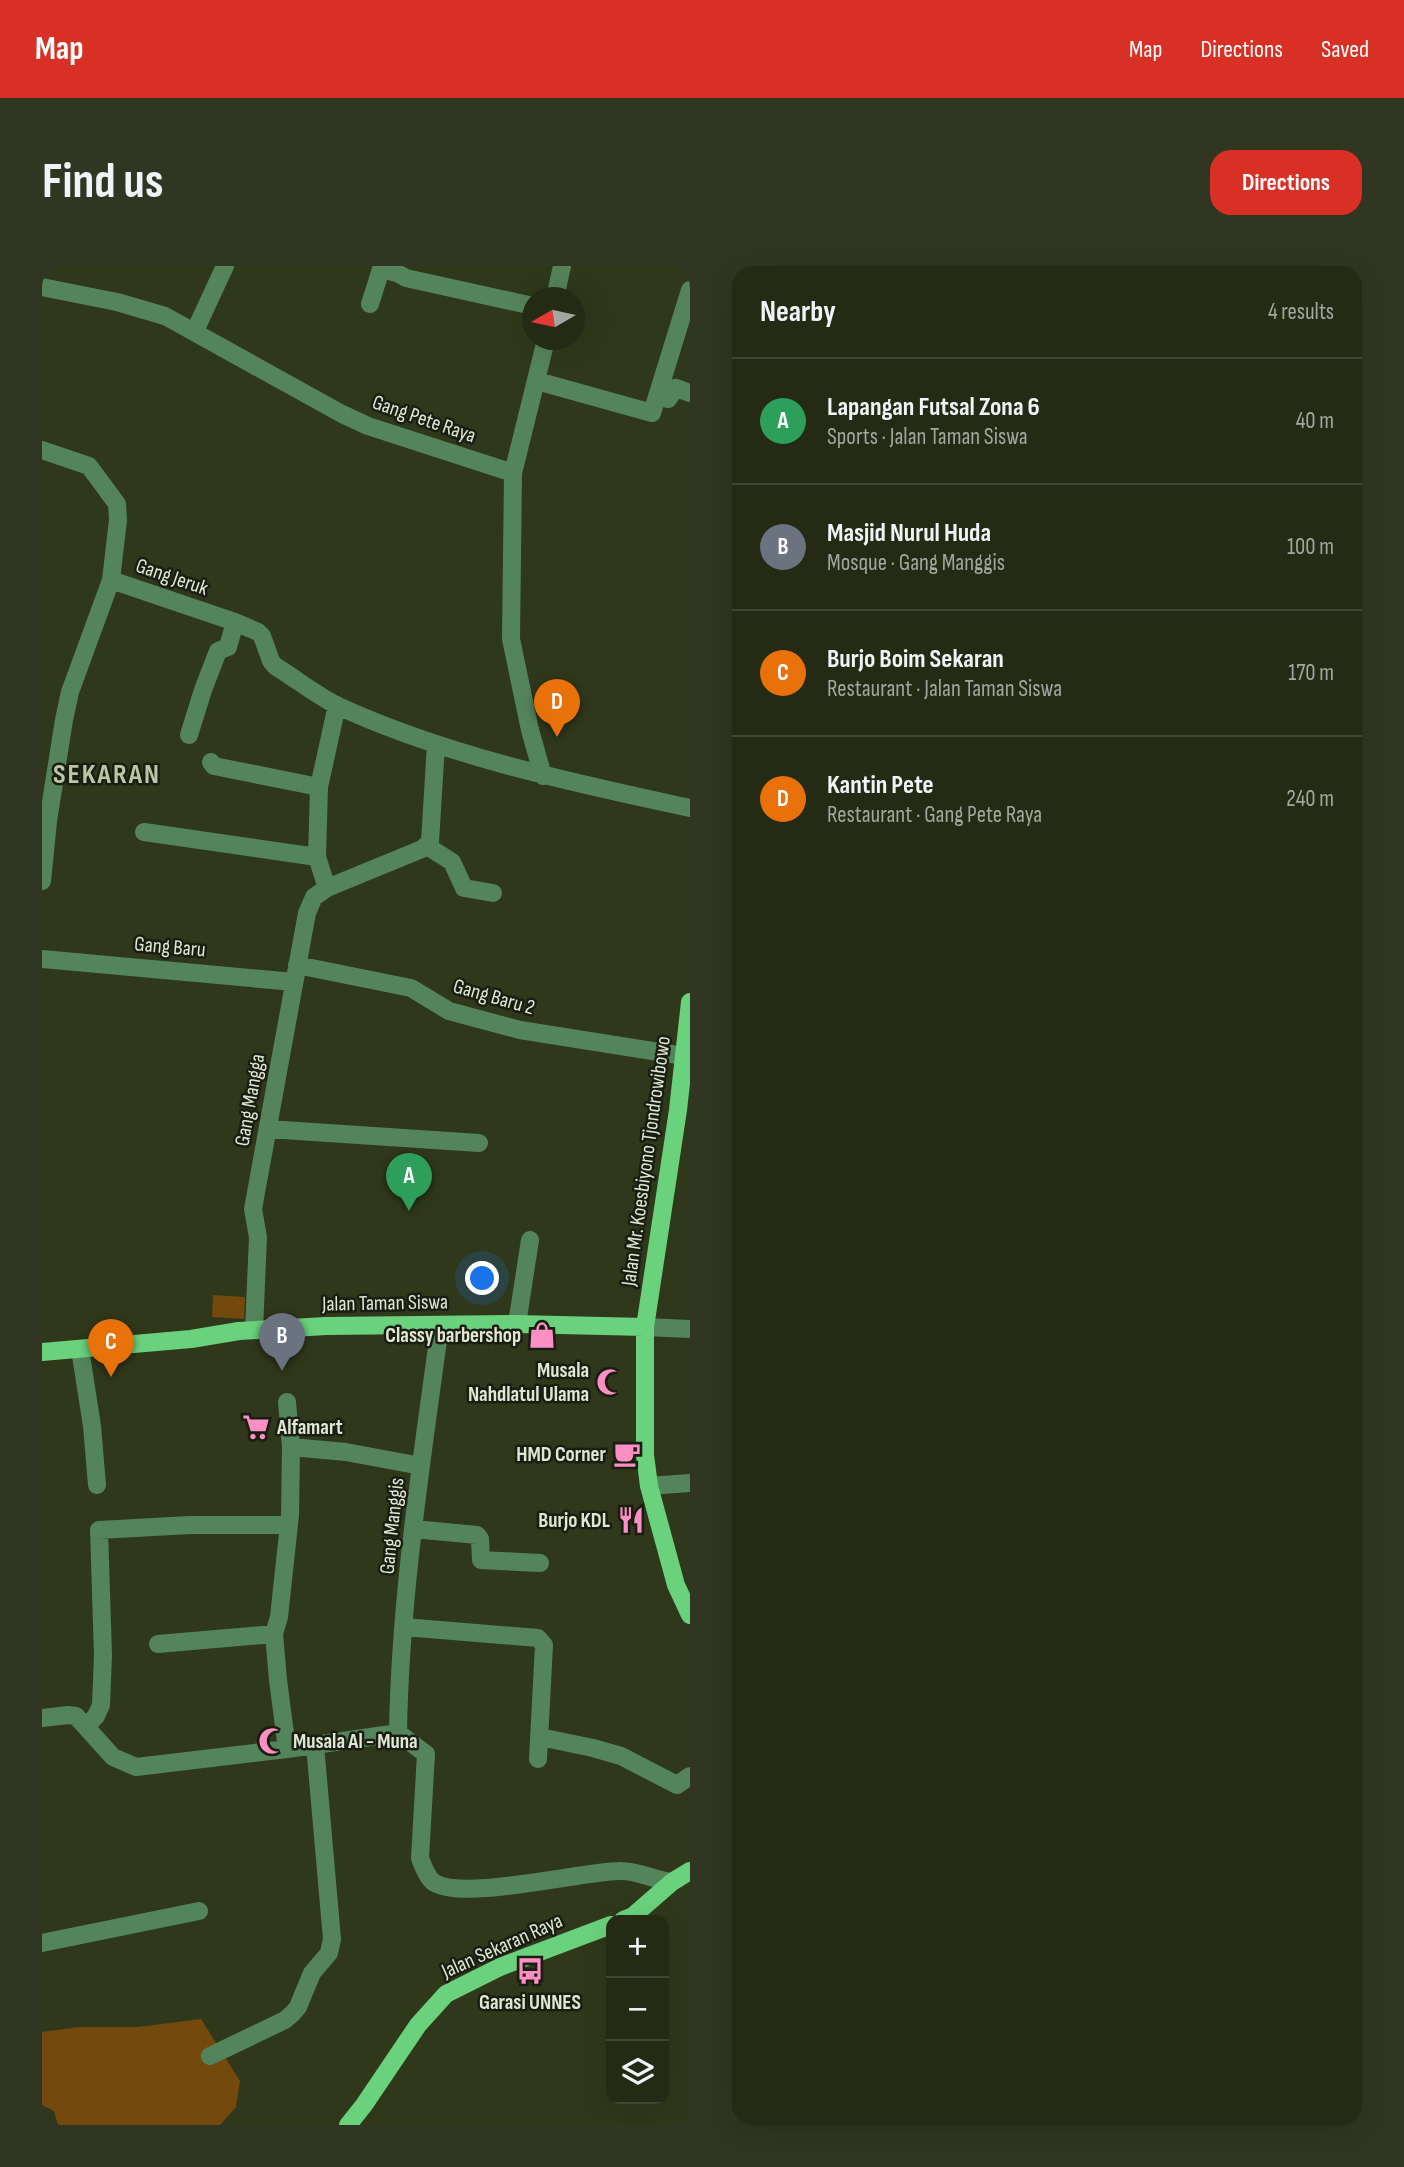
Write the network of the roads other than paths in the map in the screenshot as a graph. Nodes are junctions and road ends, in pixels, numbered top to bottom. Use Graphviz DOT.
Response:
graph roads {
  1 [pos="225,266"];
  2 [pos="562,266"];
  3 [pos="381,267"];
  4 [pos="42,287"];
  5 [pos="557,287"];
  6 [pos="690,290"];
  7 [pos="370,304"];
  8 [pos="522,304"];
  9 [pos="195,331"];
  10 [pos="544,350"];
  11 [pos="537,381"];
  12 [pos="690,393"];
  13 [pos="658,397"];
  14 [pos="42,450"];
  15 [pos="513,473"];
  16 [pos="111,580"];
  17 [pos="235,622"];
  18 [pos="337,705"];
  19 [pos="189,735"];
  20 [pos="436,744"];
  21 [pos="211,762"];
  22 [pos="543,776"];
  23 [pos="48,786"];
  24 [pos="319,787"];
  25 [pos="690,808"];
  26 [pos="144,832"];
  27 [pos="427,846"];
  28 [pos="317,857"];
  29 [pos="42,881"];
  30 [pos="327,888"];
  31 [pos="493,893"];
  32 [pos="42,959"];
  33 [pos="296,973"];
  34 [pos="690,1002"];
  35 [pos="684,1056"];
  36 [pos="268,1129"];
  37 [pos="479,1143"];
  38 [pos="530,1240"];
  39 [pos="517,1324"];
  40 [pos="440,1325"];
  41 [pos="645,1327"];
  42 [pos="690,1329"];
  43 [pos="254,1330"];
  44 [pos="80,1349"];
  45 [pos="42,1352"];
  46 [pos="287,1402"];
  47 [pos="291,1447"];
  48 [pos="421,1466"];
  49 [pos="690,1483"];
  50 [pos="97,1485"];
  51 [pos="649,1486"];
  52 [pos="289,1525"];
  53 [pos="414,1529"];
  54 [pos="540,1563"];
  55 [pos="690,1615"];
  56 [pos="404,1627"];
  57 [pos="274,1634"];
  58 [pos="158,1644"];
  59 [pos="42,1718"];
  60 [pos="86,1727"];
  61 [pos="398,1733"];
  62 [pos="540,1737"];
  63 [pos="315,1745"];
  64 [pos="288,1749"];
  65 [pos="538,1759"];
  66 [pos="690,1776"];
  67 [pos="690,1871"];
  68 [pos="672,1882"];
  69 [pos="199,1911"];
  70 [pos="634,1915"];
  71 [pos="606,1927"];
  72 [pos="42,1943"];
  73 [pos="210,2056"];
  74 [pos="348,2125"];
  1 -- 9 [label="street"];
  2 -- 5 [label="street"];
  3 -- 7 [label="street"];
  3 -- 8 [label="street"];
  4 -- 9 [label="street, Gang Pete Raya"];
  6 -- 13 [label="street"];
  9 -- 15 [label="street, Gang Pete Raya"];
  10 -- 11 [label="street"];
  11 -- 13 [label="street"];
  11 -- 15 [label="street"];
  12 -- 13 [label="street"];
  14 -- 16 [label="street"];
  15 -- 22 [label="street"];
  16 -- 17 [label="street, Gang Jeruk"];
  16 -- 23 [label="street, Gang Jeruk"];
  17 -- 18 [label="street"];
  17 -- 19 [label="street"];
  18 -- 20 [label="street"];
  18 -- 24 [label="street"];
  20 -- 22 [label="street"];
  20 -- 27 [label="street"];
  21 -- 24 [label="street"];
  22 -- 25 [label="street"];
  23 -- 29 [label="street, Gang Jeruk"];
  24 -- 28 [label="street"];
  26 -- 28 [label="street"];
  27 -- 30 [label="street"];
  27 -- 31 [label="street"];
  28 -- 30 [label="street"];
  30 -- 33 [label="street, Gang Mangga"];
  32 -- 33 [label="street, Gang Baru"];
  33 -- 35 [label="street, Gang Baru 2"];
  33 -- 36 [label="street, Gang Mangga"];
  34 -- 35 [label="main road, Jalan Mr. Koesbiyono Tjondrowibowo"];
  35 -- 41 [label="main road, Jalan Mr. Koesbiyono Tjondrowibowo"];
  36 -- 37 [label="street"];
  36 -- 43 [label="street, Gang Mangga"];
  38 -- 39 [label="street"];
  39 -- 40 [label="main road, Jalan Taman Siswa"];
  39 -- 41 [label="main road, Jalan Taman Siswa"];
  40 -- 43 [label="main road, Jalan Taman Siswa"];
  40 -- 48 [label="street, Gang Manggis"];
  41 -- 42 [label="street"];
  41 -- 51 [label="main road"];
  43 -- 44 [label="main road, Jalan Taman Siswa"];
  44 -- 45 [label="main road, Jalan Taman Siswa"];
  44 -- 50 [label="street"];
  46 -- 47 [label="street"];
  47 -- 48 [label="street"];
  47 -- 52 [label="street"];
  48 -- 53 [label="street, Gang Manggis"];
  49 -- 51 [label="street"];
  51 -- 55 [label="main road"];
  52 -- 57 [label="street"];
  52 -- 60 [label="street"];
  53 -- 54 [label="street"];
  53 -- 56 [label="street, Gang Manggis"];
  56 -- 61 [label="street, Gang Manggis"];
  56 -- 62 [label="street"];
  57 -- 58 [label="street"];
  57 -- 64 [label="street"];
  59 -- 60 [label="street"];
  60 -- 64 [label="street"];
  61 -- 63 [label="street"];
  61 -- 68 [label="street"];
  62 -- 65 [label="street"];
  62 -- 66 [label="street"];
  63 -- 64 [label="street"];
  63 -- 73 [label="street"];
  67 -- 68 [label="main road"];
  68 -- 70 [label="main road"];
  69 -- 72 [label="street"];
  71 -- 74 [label="main road, Jalan Sekaran Raya"];
}
